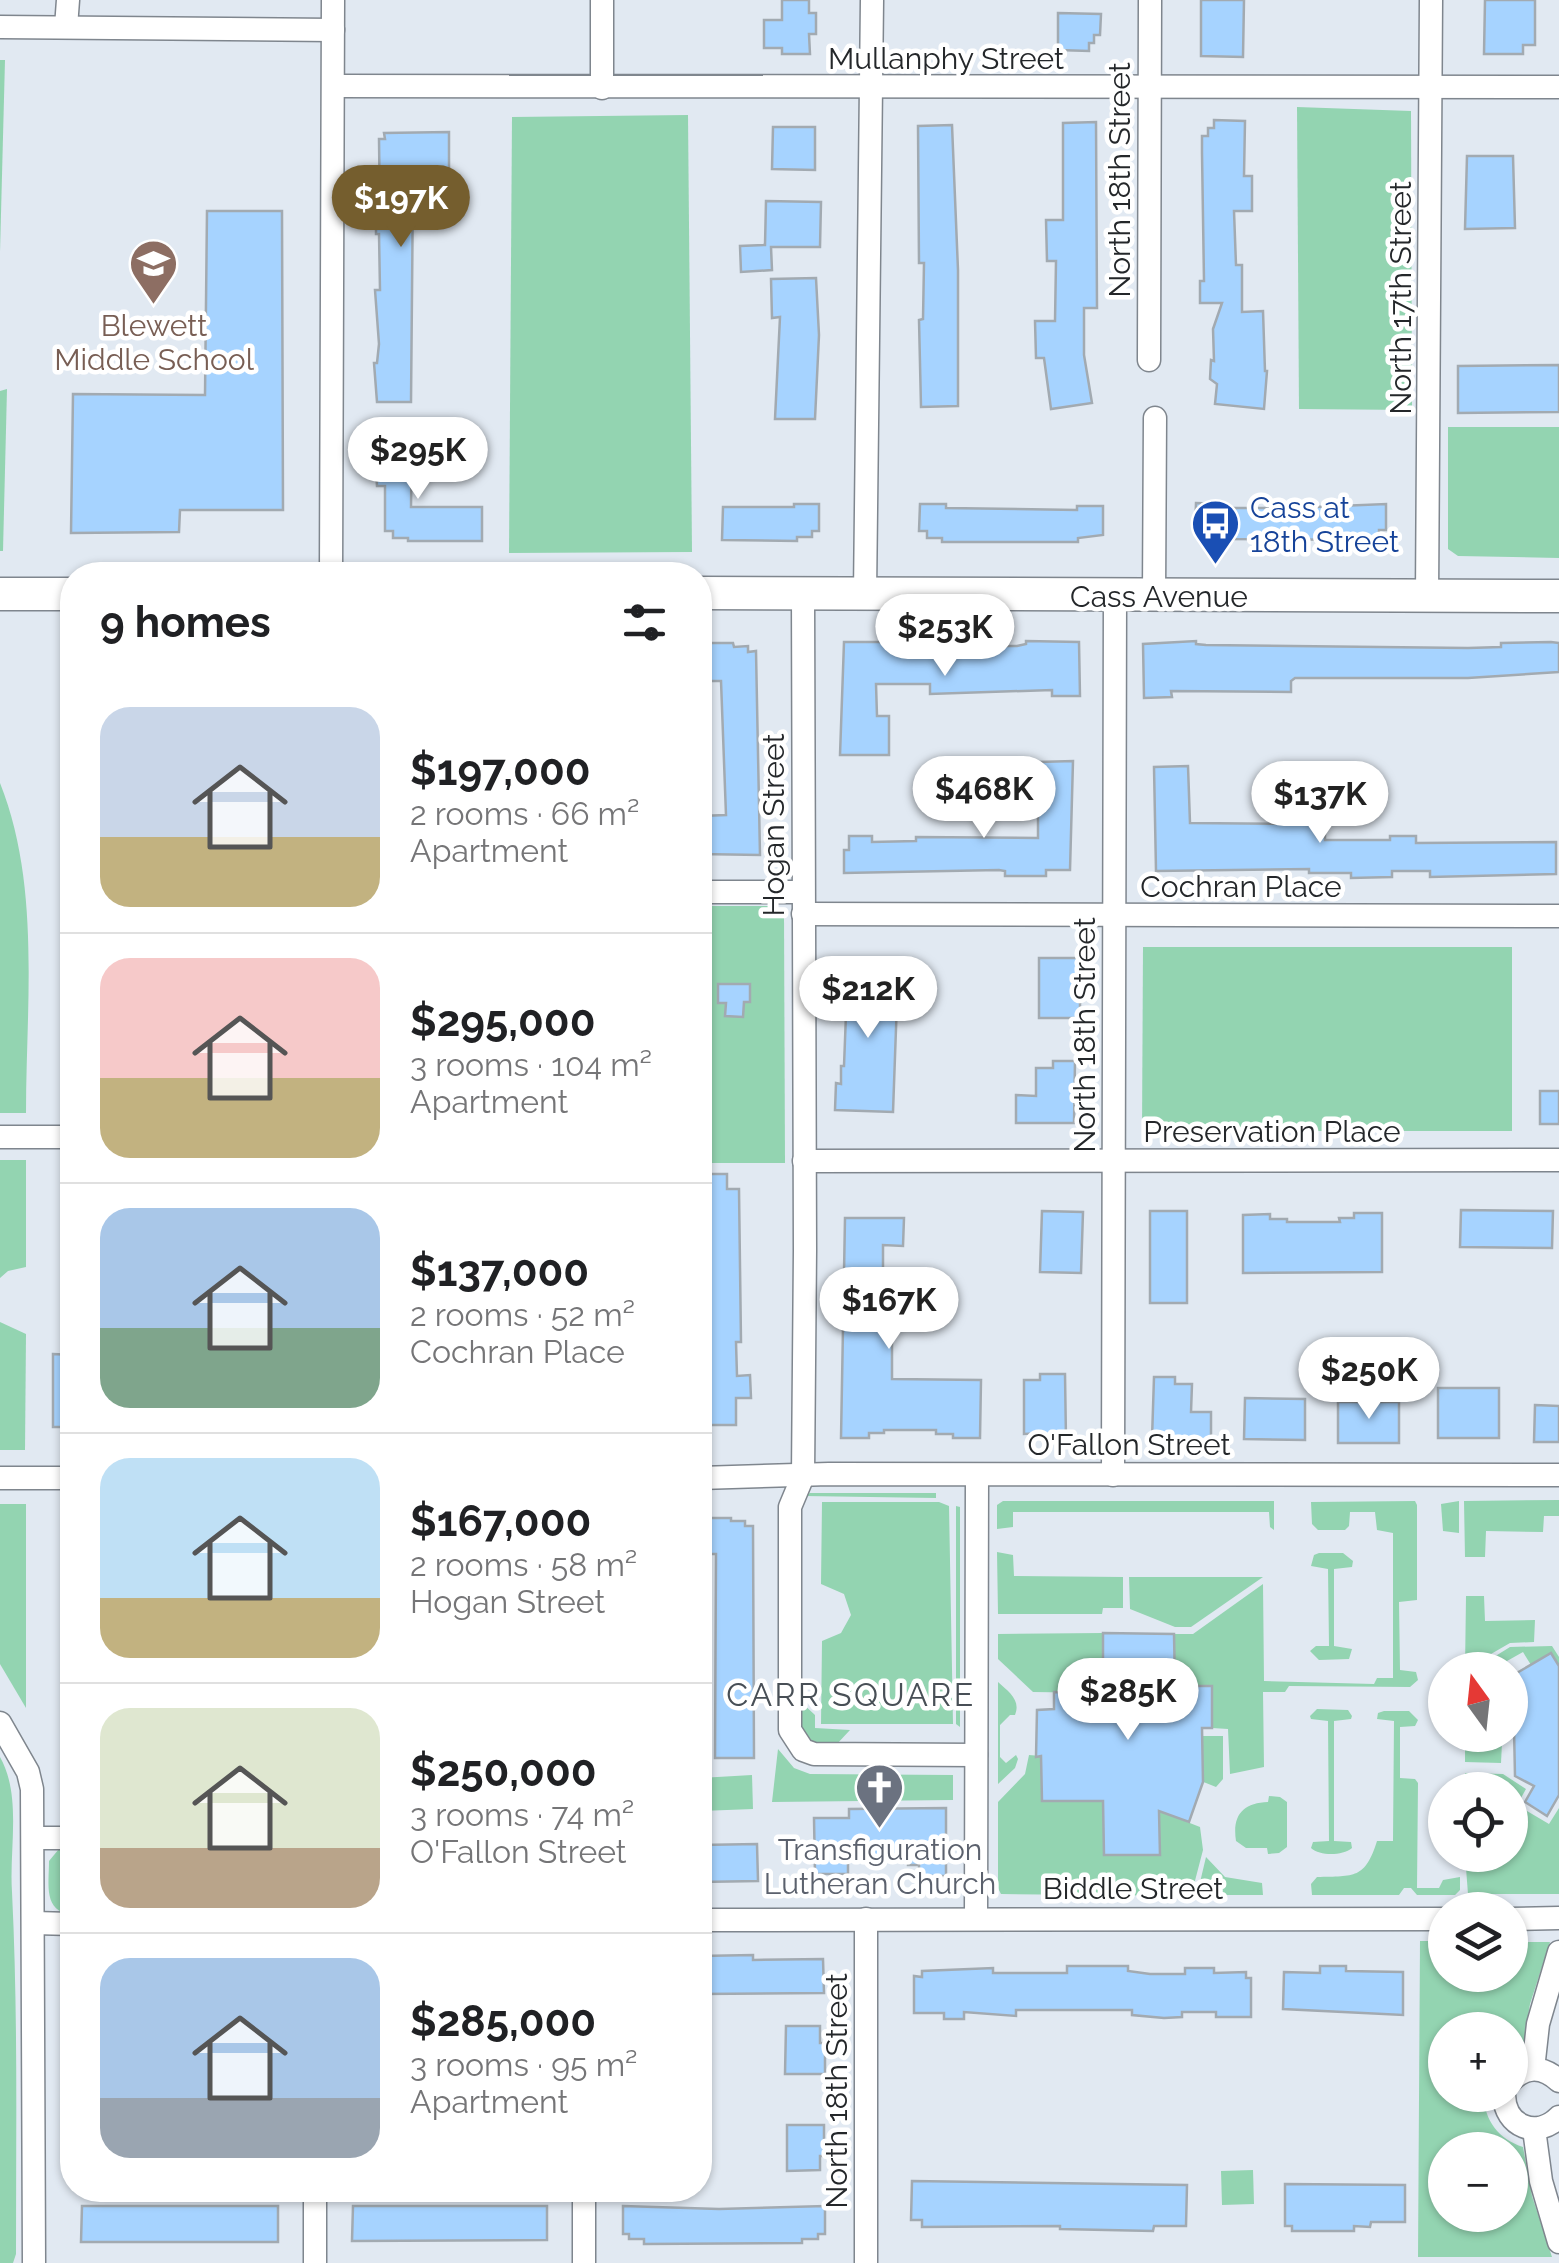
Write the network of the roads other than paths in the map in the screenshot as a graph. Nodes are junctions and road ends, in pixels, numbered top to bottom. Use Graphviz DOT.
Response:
graph roads {
  1 [pos="68,0"];
  2 [pos="333,0"];
  3 [pos="602,0"];
  4 [pos="872,0"];
  5 [pos="1150,0"];
  6 [pos="1431,0"];
  7 [pos="0,27"];
  8 [pos="66,27"];
  9 [pos="333,30"];
  10 [pos="334,86"];
  11 [pos="1429,87"];
  12 [pos="1559,87"];
  13 [pos="602,88"];
  14 [pos="872,88"];
  15 [pos="1150,88"];
  16 [pos="1148,360"];
  17 [pos="1155,418"];
  18 [pos="331,562"];
  19 [pos="803,593"];
  20 [pos="0,594"];
  21 [pos="60,594"];
  22 [pos="712,594"];
  23 [pos="865,594"];
  24 [pos="1115,596"];
  25 [pos="1154,596"];
  26 [pos="1427,596"];
  27 [pos="1559,596"];
  28 [pos="712,893"];
  29 [pos="803,903"];
  30 [pos="1115,915"];
  31 [pos="1559,916"];
  32 [pos="0,1137"];
  33 [pos="60,1137"];
  34 [pos="1559,1160"];
  35 [pos="804,1161"];
  36 [pos="1114,1161"];
  37 [pos="977,1474"];
  38 [pos="1114,1474"];
  39 [pos="1559,1475"];
  40 [pos="803,1476"];
  41 [pos="0,1478"];
  42 [pos="60,1478"];
  43 [pos="712,1478"];
  44 [pos="0,1723"];
  45 [pos="976,1755"];
  46 [pos="33,1838"];
  47 [pos="60,1838"];
  48 [pos="866,1918"];
  49 [pos="976,1918"];
  50 [pos="1528,1918"];
  51 [pos="1559,1918"];
  52 [pos="1428,1919"];
  53 [pos="712,1920"];
  54 [pos="34,1924"];
  55 [pos="60,1924"];
  56 [pos="1559,1952"];
  57 [pos="1533,2068"];
  58 [pos="1528,2070"];
  59 [pos="1559,2081"];
  60 [pos="1508,2112"];
  61 [pos="1559,2116"];
  62 [pos="1534,2129"];
  63 [pos="315,2202"];
  64 [pos="584,2202"];
  65 [pos="1559,2242"];
  66 [pos="34,2263"];
  67 [pos="315,2263"];
  68 [pos="584,2263"];
  69 [pos="866,2263"];
  1 -- 8 [label="street"];
  2 -- 9 [label="street"];
  3 -- 13 [label="street"];
  4 -- 14 [label="street"];
  5 -- 15 [label="street, North 18th Street"];
  6 -- 11 [label="street, North 17th Street"];
  7 -- 8 [label="street"];
  8 -- 9 [label="street"];
  9 -- 10 [label="street"];
  10 -- 13 [label="street, Mullanphy Street"];
  10 -- 18 [label="street"];
  11 -- 12 [label="street, Mullanphy Street"];
  11 -- 15 [label="street, Mullanphy Street"];
  11 -- 26 [label="street, North 17th Street"];
  13 -- 14 [label="street, Mullanphy Street"];
  14 -- 15 [label="street, Mullanphy Street"];
  14 -- 23 [label="street"];
  15 -- 16 [label="street, North 18th Street"];
  17 -- 25 [label="street"];
  19 -- 22 [label="main road, Cass Avenue"];
  19 -- 23 [label="main road, Cass Avenue"];
  19 -- 29 [label="street, Hogan Street"];
  20 -- 21 [label="main road"];
  23 -- 24 [label="main road, Cass Avenue"];
  24 -- 25 [label="main road, Cass Avenue"];
  24 -- 30 [label="street, North 18th Street"];
  25 -- 26 [label="main road, Cass Avenue"];
  26 -- 27 [label="main road, Cass Avenue"];
  28 -- 29 [label="street, Cochran Place"];
  29 -- 30 [label="street, Cochran Place"];
  29 -- 35 [label="street, Hogan Street"];
  30 -- 31 [label="street, Cochran Place"];
  30 -- 36 [label="street, North 18th Street"];
  32 -- 33 [label="street"];
  34 -- 36 [label="street, Preservation Place"];
  35 -- 36 [label="street, Preservation Place"];
  35 -- 40 [label="street, Hogan Street"];
  36 -- 38 [label="street, North 18th Street"];
  37 -- 38 [label="street, O'Fallon Street"];
  37 -- 40 [label="street, O'Fallon Street"];
  37 -- 45 [label="street"];
  38 -- 39 [label="street, O'Fallon Street"];
  40 -- 43 [label="street, O'Fallon Street"];
  40 -- 45 [label="street, Hogan Street"];
  41 -- 42 [label="street"];
  44 -- 46 [label="street"];
  45 -- 49 [label="street"];
  46 -- 47 [label="street"];
  46 -- 54 [label="street"];
  48 -- 49 [label="street, Biddle Street"];
  48 -- 53 [label="street, Biddle Street"];
  48 -- 69 [label="street, North 18th Street"];
  49 -- 52 [label="street, Biddle Street"];
  50 -- 51 [label="street"];
  54 -- 55 [label="street"];
  54 -- 66 [label="street"];
  56 -- 57 [label="street"];
  57 -- 58 [label="street"];
  57 -- 59 [label="street"];
  60 -- 62 [label="street"];
  61 -- 62 [label="street"];
  62 -- 65 [label="street"];
  63 -- 67 [label="street"];
  64 -- 68 [label="street"];
}
